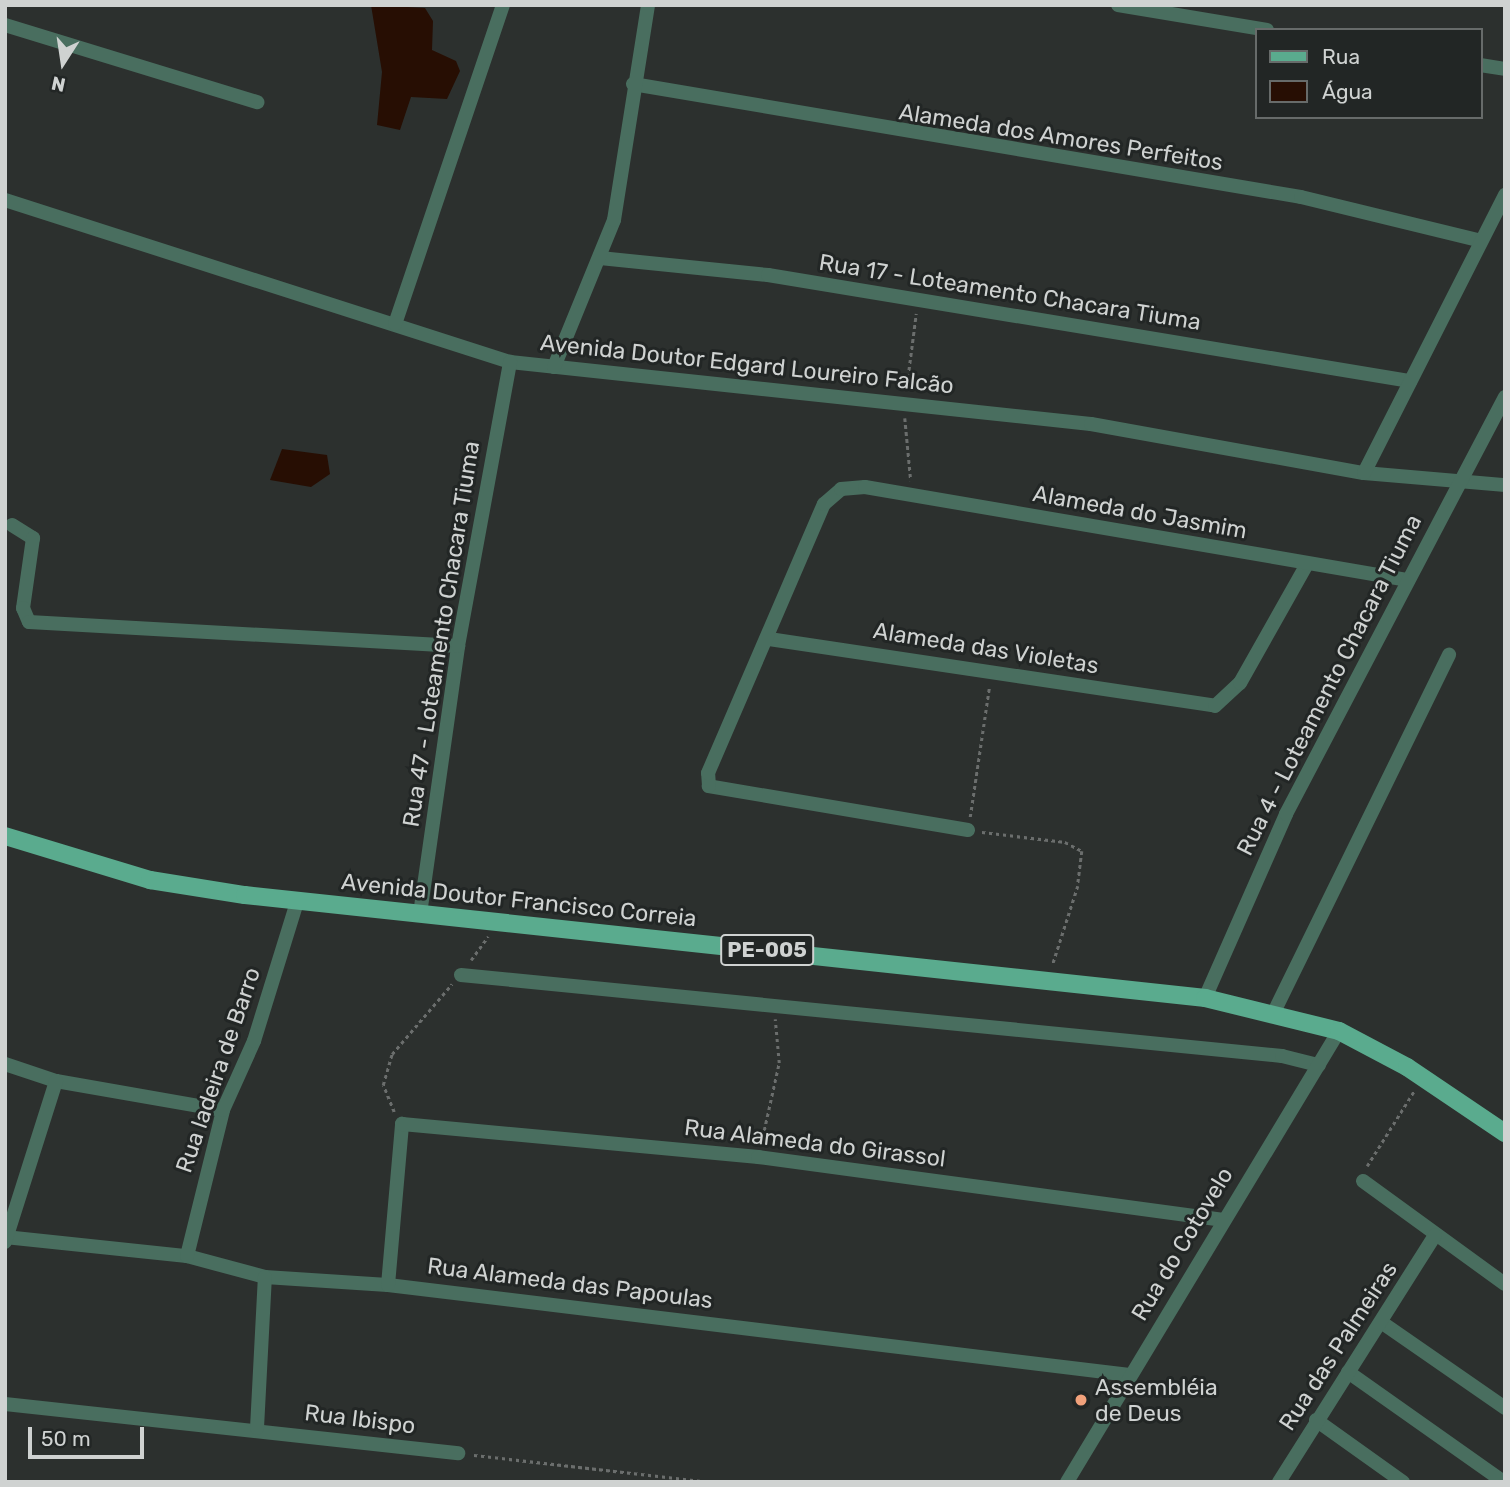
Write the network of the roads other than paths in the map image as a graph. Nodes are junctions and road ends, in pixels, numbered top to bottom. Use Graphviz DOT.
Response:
graph roads {
  1 [pos="503,5"];
  2 [pos="648,5"];
  3 [pos="1118,5"];
  4 [pos="5,25"];
  5 [pos="1255,28"];
  6 [pos="1482,65"];
  7 [pos="1505,69"];
  8 [pos="633,84"];
  9 [pos="257,102"];
  10 [pos="1505,195"];
  11 [pos="5,200"];
  12 [pos="1480,241"];
  13 [pos="600,258"];
  14 [pos="395,324"];
  15 [pos="510,362"];
  16 [pos="554,367"];
  17 [pos="1410,381"];
  18 [pos="1505,397"];
  19 [pos="1364,473"];
  20 [pos="1462,485"];
  21 [pos="1505,485"];
  22 [pos="12,525"];
  23 [pos="1307,564"];
  24 [pos="1408,580"];
  25 [pos="769,639"];
  26 [pos="458,646"];
  27 [pos="1449,655"];
  28 [pos="968,830"];
  29 [pos="5,835"];
  30 [pos="297,902"];
  31 [pos="420,914"];
  32 [pos="461,975"];
  33 [pos="1205,998"];
  34 [pos="1274,1012"];
  35 [pos="1339,1031"];
  36 [pos="5,1064"];
  37 [pos="1318,1065"];
  38 [pos="56,1080"];
  39 [pos="223,1110"];
  40 [pos="1505,1133"];
  41 [pos="1363,1181"];
  42 [pos="1222,1220"];
  43 [pos="1435,1235"];
  44 [pos="6,1239"];
  45 [pos="187,1256"];
  46 [pos="265,1277"];
  47 [pos="1505,1284"];
  48 [pos="388,1285"];
  49 [pos="1381,1322"];
  50 [pos="1348,1372"];
  51 [pos="1130,1375"];
  52 [pos="5,1404"];
  53 [pos="1505,1408"];
  54 [pos="1316,1420"];
  55 [pos="257,1429"];
  56 [pos="458,1453"];
  57 [pos="1067,1482"];
  58 [pos="1279,1482"];
  59 [pos="1403,1482"];
  60 [pos="1504,1482"];
  1 -- 14 [label="street"];
  2 -- 8 [label="street"];
  3 -- 5 [label="street"];
  4 -- 9 [label="street"];
  6 -- 7 [label="street"];
  8 -- 12 [label="street, Alameda dos Amores Perfeitos"];
  8 -- 13 [label="street"];
  10 -- 12 [label="street"];
  11 -- 14 [label="street, Avenida Doutor Edgard Loureiro Falcão"];
  12 -- 17 [label="street"];
  13 -- 16 [label="street"];
  13 -- 17 [label="street, Rua 17 - Loteamento Chacara Tiuma"];
  14 -- 15 [label="street, Avenida Doutor Edgard Loureiro Falcão"];
  15 -- 16 [label="street, Avenida Doutor Edgard Loureiro Falcão"];
  15 -- 26 [label="street, Rua 47 - Loteamento Chacara Tiuma"];
  16 -- 19 [label="street, Avenida Doutor Edgard Loureiro Falcão"];
  17 -- 19 [label="street"];
  18 -- 20 [label="street, Rua 4 - Loteamento Chacara Tiuma"];
  19 -- 20 [label="street, Avenida Doutor Edgard Loureiro Falcão"];
  20 -- 21 [label="street, Avenida Doutor Edgard Loureiro Falcão"];
  20 -- 24 [label="street, Rua 4 - Loteamento Chacara Tiuma"];
  22 -- 26 [label="street"];
  23 -- 24 [label="street, Alameda do Jasmim"];
  23 -- 25 [label="street, Alameda das Violetas"];
  23 -- 25 [label="street, Alameda do Jasmim"];
  24 -- 33 [label="street, Rua 4 - Loteamento Chacara Tiuma"];
  25 -- 28 [label="street"];
  26 -- 31 [label="street, Rua 47 - Loteamento Chacara Tiuma"];
  27 -- 34 [label="street"];
  29 -- 30 [label="main road, Avenida Doutor Francisco Correia / PE-005"];
  30 -- 31 [label="main road, Avenida Doutor Francisco Correia / PE-005"];
  30 -- 39 [label="street, Rua ladeira de Barro"];
  31 -- 33 [label="main road, Avenida Doutor Francisco Correia / PE-005"];
  32 -- 37 [label="street"];
  33 -- 34 [label="main road, Avenida Doutor Francisco Correia / PE-005"];
  34 -- 35 [label="main road, Avenida Doutor Francisco Correia / PE-005"];
  35 -- 37 [label="street, Rua do Cotovelo"];
  35 -- 40 [label="main road, Avenida Doutor Francisco Correia / PE-005"];
  36 -- 38 [label="street"];
  37 -- 42 [label="street, Rua do Cotovelo"];
  38 -- 39 [label="street"];
  38 -- 44 [label="street"];
  39 -- 45 [label="street, Rua ladeira de Barro"];
  41 -- 43 [label="street"];
  42 -- 48 [label="street, Rua Alameda do Girassol"];
  42 -- 51 [label="street, Rua do Cotovelo"];
  43 -- 47 [label="street"];
  43 -- 49 [label="street, Rua das Palmeiras"];
  44 -- 45 [label="street, Rua Alameda das Papoulas"];
  45 -- 46 [label="street, Rua Alameda das Papoulas"];
  46 -- 48 [label="street, Rua Alameda das Papoulas"];
  46 -- 55 [label="street"];
  48 -- 51 [label="street, Rua Alameda das Papoulas"];
  49 -- 50 [label="street, Rua das Palmeiras"];
  49 -- 53 [label="street"];
  50 -- 54 [label="street, Rua das Palmeiras"];
  50 -- 60 [label="street"];
  51 -- 57 [label="street, Rua do Cotovelo"];
  52 -- 55 [label="street, Rua Ibispo"];
  54 -- 58 [label="street, Rua das Palmeiras"];
  54 -- 59 [label="street"];
  55 -- 56 [label="street, Rua Ibispo"];
}
